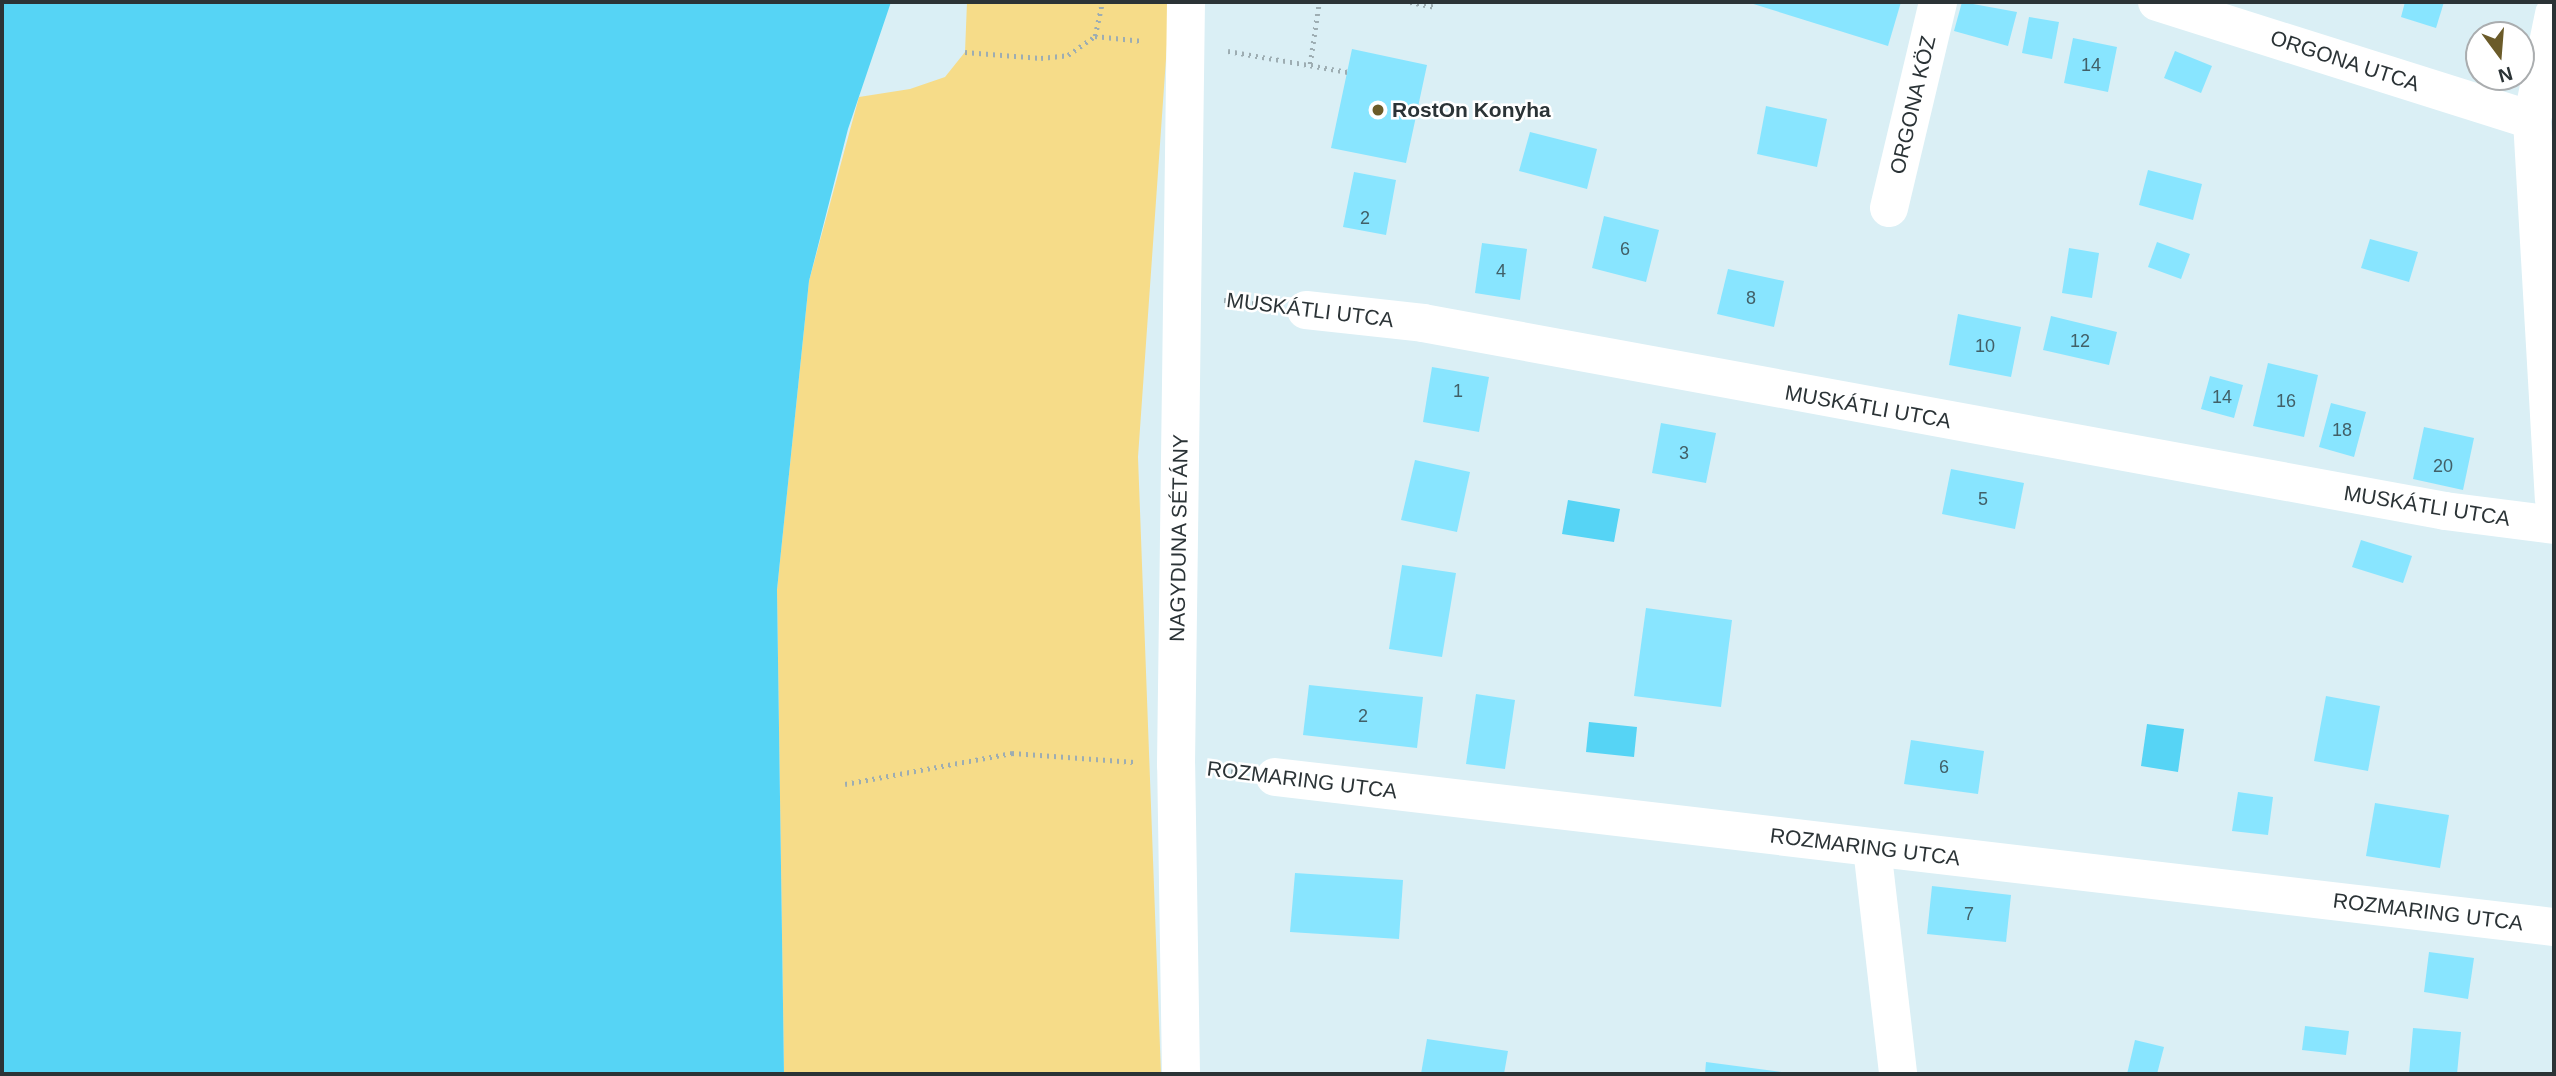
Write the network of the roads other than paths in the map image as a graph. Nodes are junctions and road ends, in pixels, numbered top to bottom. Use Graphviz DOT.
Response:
graph roads {
  1 [pos="1186,2"];
  2 [pos="1938,2"];
  3 [pos="2157,2"];
  4 [pos="2552,38"];
  5 [pos="2532,120"];
  6 [pos="1889,208"];
  7 [pos="1306,310"];
  8 [pos="2554,499"];
  9 [pos="2554,525"];
  10 [pos="1275,777"];
  11 [pos="1872,848"];
  12 [pos="2554,927"];
  13 [pos="1181,1074"];
  14 [pos="1898,1074"];
  1 -- 13 [label="street, NAGYDUNA SÉTÁNY"];
  2 -- 6 [label="street, ORGONA KÖZ"];
  3 -- 5 [label="street, ORGONA UTCA"];
  4 -- 5 [label="street"];
  5 -- 8 [label="street"];
  7 -- 9 [label="street, MUSKÁTLI UTCA"];
  10 -- 11 [label="street, ROZMARING UTCA"];
  11 -- 12 [label="street, ROZMARING UTCA"];
  11 -- 14 [label="street"];
}
